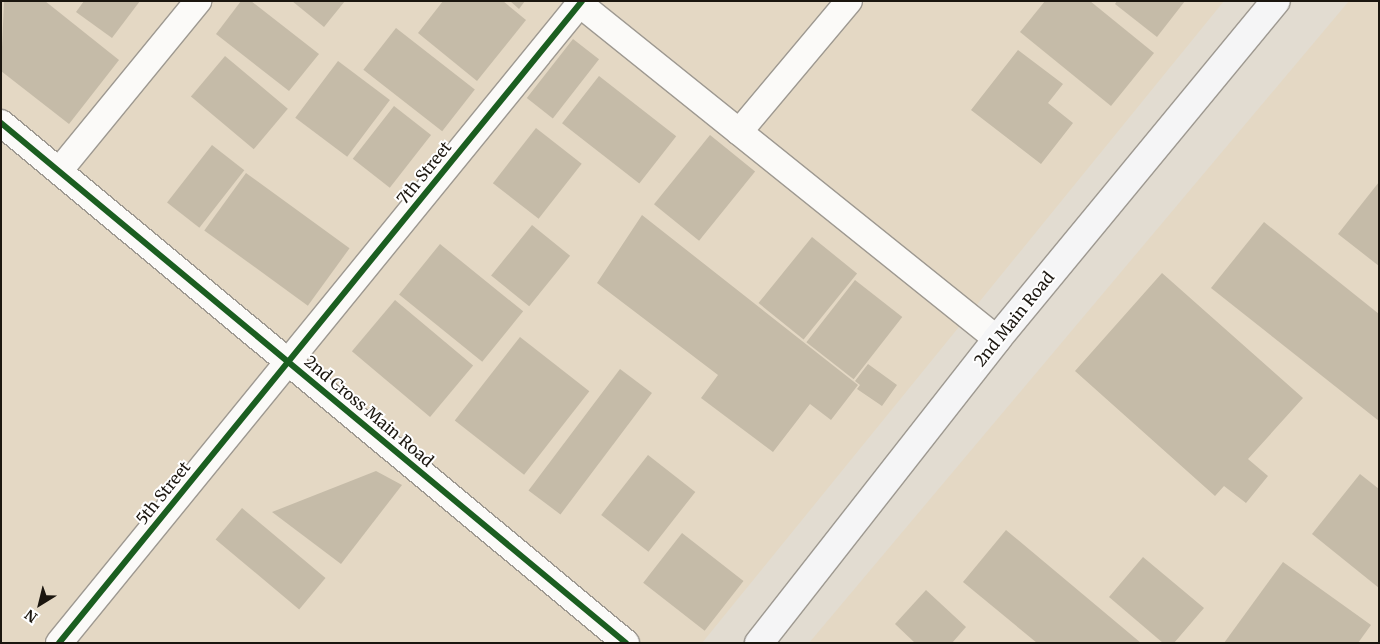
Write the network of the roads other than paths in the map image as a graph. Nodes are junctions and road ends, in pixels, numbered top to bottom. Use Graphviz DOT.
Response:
graph roads {
  1 [pos="198,1"];
  2 [pos="849,1"];
  3 [pos="1276,1"];
  4 [pos="581,3"];
  5 [pos="1,123"];
  6 [pos="739,132"];
  7 [pos="59,171"];
  8 [pos="997,339"];
  9 [pos="288,362"];
  10 [pos="59,643"];
  11 [pos="626,643"];
  12 [pos="759,643"];
  1 -- 7 [label="street"];
  2 -- 6 [label="street"];
  3 -- 8 [label="main road, 2nd Main Road"];
  4 -- 6 [label="street"];
  4 -- 9 [label="street, 7th Street"];
  5 -- 7 [label="street, 2nd Cross Main Road"];
  6 -- 8 [label="street"];
  7 -- 9 [label="street, 2nd Cross Main Road"];
  8 -- 12 [label="main road, 2nd Main Road"];
  9 -- 10 [label="street, 5th Street"];
  9 -- 11 [label="street, 2nd Cross Main Road"];
}
